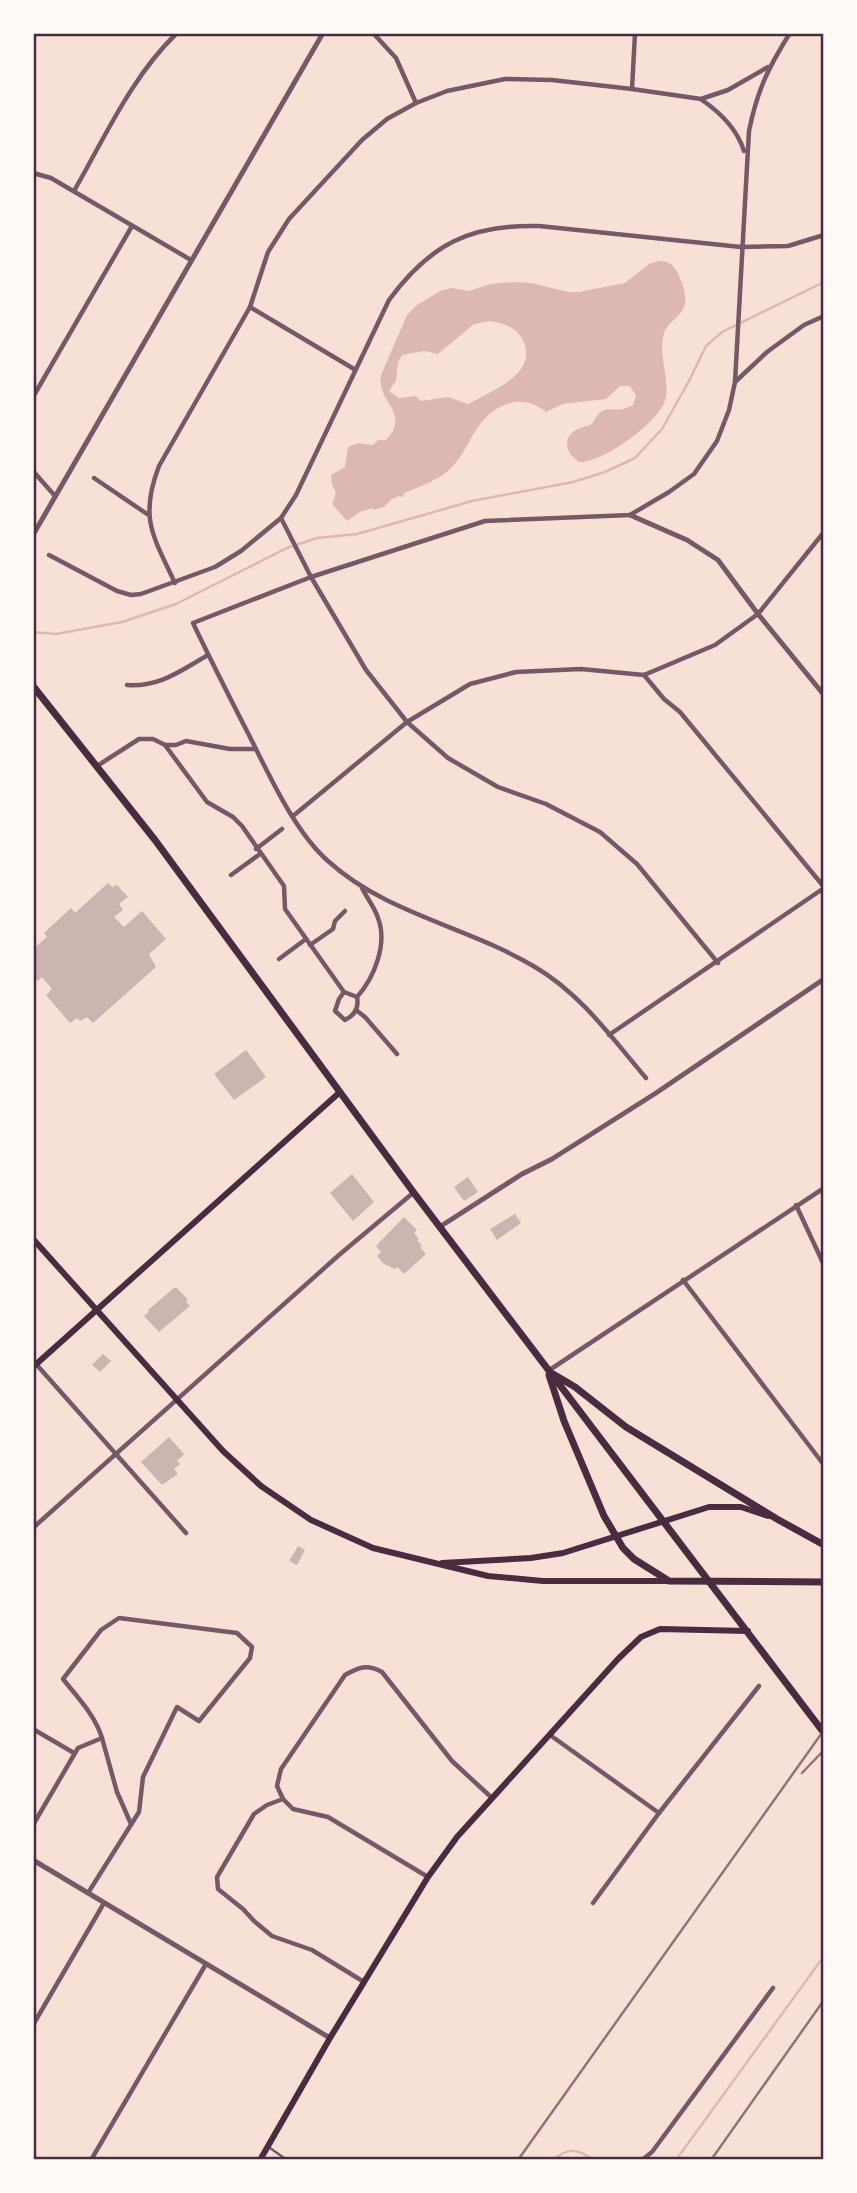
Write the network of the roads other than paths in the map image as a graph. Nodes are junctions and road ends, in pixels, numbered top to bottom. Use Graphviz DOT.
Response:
graph roads {
  1 [pos="177,33"];
  2 [pos="323,33"];
  3 [pos="373,33"];
  4 [pos="635,33"];
  5 [pos="790,33"];
  6 [pos="768,67"];
  7 [pos="632,89"];
  8 [pos="701,99"];
  9 [pos="416,103"];
  10 [pos="746,156"];
  11 [pos="33,173"];
  12 [pos="74,191"];
  13 [pos="132,226"];
  14 [pos="824,235"];
  15 [pos="741,247"];
  16 [pos="191,260"];
  17 [pos="250,307"];
  18 [pos="824,316"];
  19 [pos="355,369"];
  20 [pos="735,382"];
  21 [pos="33,397"];
  22 [pos="33,471"];
  23 [pos="94,478"];
  24 [pos="55,496"];
  25 [pos="147,514"];
  26 [pos="630,515"];
  27 [pos="281,518"];
  28 [pos="824,532"];
  29 [pos="33,534"];
  30 [pos="49,555"];
  31 [pos="311,577"];
  32 [pos="175,583"];
  33 [pos="758,614"];
  34 [pos="208,655"];
  35 [pos="644,675"];
  36 [pos="127,685"];
  37 [pos="33,686"];
  38 [pos="824,695"];
  39 [pos="407,722"];
  40 [pos="165,745"];
  41 [pos="256,749"];
  42 [pos="97,766"];
  43 [pos="293,816"];
  44 [pos="282,829"];
  45 [pos="258,852"];
  46 [pos="231,875"];
  47 [pos="362,887"];
  48 [pos="824,888"];
  49 [pos="345,911"];
  50 [pos="306,939"];
  51 [pos="310,945"];
  52 [pos="279,959"];
  53 [pos="718,963"];
  54 [pos="824,979"];
  55 [pos="344,992"];
  56 [pos="357,997"];
  57 [pos="356,1010"];
  58 [pos="610,1035"];
  59 [pos="397,1054"];
  60 [pos="646,1078"];
  61 [pos="340,1092"];
  62 [pos="824,1188"];
  63 [pos="414,1193"];
  64 [pos="796,1205"];
  65 [pos="441,1226"];
  66 [pos="33,1239"];
  67 [pos="824,1265"];
  68 [pos="683,1280"];
  69 [pos="95,1310"];
  70 [pos="35,1365"];
  71 [pos="548,1371"];
  72 [pos="176,1399"];
  73 [pos="115,1454"];
  74 [pos="824,1465"];
  75 [pos="777,1519"];
  76 [pos="34,1527"];
  77 [pos="186,1533"];
  78 [pos="824,1545"];
  79 [pos="435,1564"];
  80 [pos="669,1581"];
  81 [pos="824,1582"];
  82 [pos="748,1631"];
  83 [pos="759,1686"];
  84 [pos="33,1729"];
  85 [pos="824,1733"];
  86 [pos="550,1735"];
  87 [pos="102,1738"];
  88 [pos="74,1753"];
  89 [pos="492,1798"];
  90 [pos="283,1799"];
  91 [pos="659,1813"];
  92 [pos="131,1824"];
  93 [pos="33,1825"];
  94 [pos="33,1860"];
  95 [pos="428,1877"];
  96 [pos="88,1893"];
  97 [pos="104,1903"];
  98 [pos="593,1903"];
  99 [pos="206,1964"];
  100 [pos="365,1982"];
  101 [pos="773,1988"];
  102 [pos="33,2025"];
  103 [pos="330,2038"];
  104 [pos="268,2147"];
  105 [pos="91,2160"];
  106 [pos="260,2160"];
  107 [pos="287,2160"];
  108 [pos="642,2160"];
  1 -- 12 [label="street"];
  2 -- 16 [label="street"];
  3 -- 9 [label="street"];
  4 -- 7 [label="street"];
  5 -- 6 [label="street"];
  6 -- 8 [label="street"];
  6 -- 10 [label="street"];
  7 -- 8 [label="street"];
  7 -- 9 [label="street"];
  8 -- 10 [label="street"];
  9 -- 17 [label="street"];
  10 -- 15 [label="street"];
  11 -- 12 [label="street"];
  12 -- 13 [label="street"];
  13 -- 16 [label="street"];
  13 -- 21 [label="street"];
  14 -- 15 [label="street"];
  15 -- 19 [label="street"];
  15 -- 20 [label="street"];
  16 -- 24 [label="street"];
  17 -- 19 [label="street"];
  17 -- 25 [label="street"];
  18 -- 20 [label="street"];
  19 -- 27 [label="street"];
  20 -- 26 [label="street"];
  22 -- 24 [label="street"];
  23 -- 25 [label="street"];
  24 -- 29 [label="street"];
  25 -- 32 [label="street"];
  26 -- 31 [label="street"];
  26 -- 33 [label="street"];
  27 -- 31 [label="street"];
  27 -- 32 [label="street"];
  28 -- 33 [label="street"];
  30 -- 32 [label="street"];
  31 -- 34 [label="street"];
  31 -- 39 [label="street"];
  33 -- 35 [label="street"];
  33 -- 38 [label="street"];
  34 -- 36 [label="street"];
  34 -- 41 [label="street"];
  35 -- 39 [label="street"];
  35 -- 48 [label="street"];
  37 -- 42 [label="main road"];
  39 -- 43 [label="street"];
  39 -- 53 [label="street"];
  40 -- 41 [label="street"];
  40 -- 42 [label="street"];
  40 -- 45 [label="street"];
  41 -- 43 [label="street"];
  42 -- 61 [label="main road"];
  43 -- 47 [label="street"];
  44 -- 45 [label="street"];
  45 -- 46 [label="street"];
  45 -- 50 [label="street"];
  47 -- 56 [label="street"];
  47 -- 58 [label="street"];
  48 -- 53 [label="street"];
  49 -- 51 [label="street"];
  50 -- 51 [label="street"];
  50 -- 52 [label="street"];
  51 -- 55 [label="street"];
  53 -- 58 [label="street"];
  54 -- 65 [label="street"];
  55 -- 56 [label="street"];
  55 -- 57 [label="street"];
  56 -- 57 [label="street"];
  57 -- 59 [label="street"];
  58 -- 60 [label="street"];
  61 -- 63 [label="main road"];
  61 -- 69 [label="main road"];
  62 -- 64 [label="street"];
  63 -- 65 [label="main road"];
  63 -- 72 [label="street"];
  64 -- 67 [label="street"];
  64 -- 68 [label="street"];
  65 -- 71 [label="main road"];
  66 -- 69 [label="main road"];
  68 -- 71 [label="street"];
  68 -- 74 [label="street"];
  69 -- 70 [label="main road"];
  69 -- 72 [label="main road"];
  70 -- 73 [label="street"];
  71 -- 75 [label="main road"];
  71 -- 80 [label="main road"];
  71 -- 82 [label="main road"];
  72 -- 73 [label="street"];
  72 -- 79 [label="main road"];
  73 -- 76 [label="street"];
  73 -- 77 [label="street"];
  75 -- 78 [label="main road"];
  75 -- 79 [label="main road"];
  79 -- 80 [label="main road"];
  80 -- 81 [label="main road"];
  82 -- 85 [label="main road"];
  82 -- 86 [label="main road"];
  83 -- 91 [label="street"];
  84 -- 88 [label="street"];
  86 -- 89 [label="main road"];
  86 -- 91 [label="street"];
  87 -- 88 [label="street"];
  87 -- 92 [label="street"];
  87 -- 92 [label="street"];
  88 -- 93 [label="street"];
  89 -- 90 [label="street"];
  89 -- 95 [label="main road"];
  90 -- 95 [label="street"];
  90 -- 100 [label="street"];
  91 -- 98 [label="street"];
  92 -- 96 [label="street"];
  94 -- 96 [label="street"];
  95 -- 100 [label="main road"];
  96 -- 97 [label="street"];
  97 -- 99 [label="street"];
  97 -- 102 [label="street"];
  99 -- 103 [label="street"];
  99 -- 105 [label="street"];
  100 -- 103 [label="main road"];
  101 -- 108 [label="street"];
  103 -- 104 [label="main road"];
  104 -- 106 [label="main road"];
  104 -- 107 [label="lane"];
}
